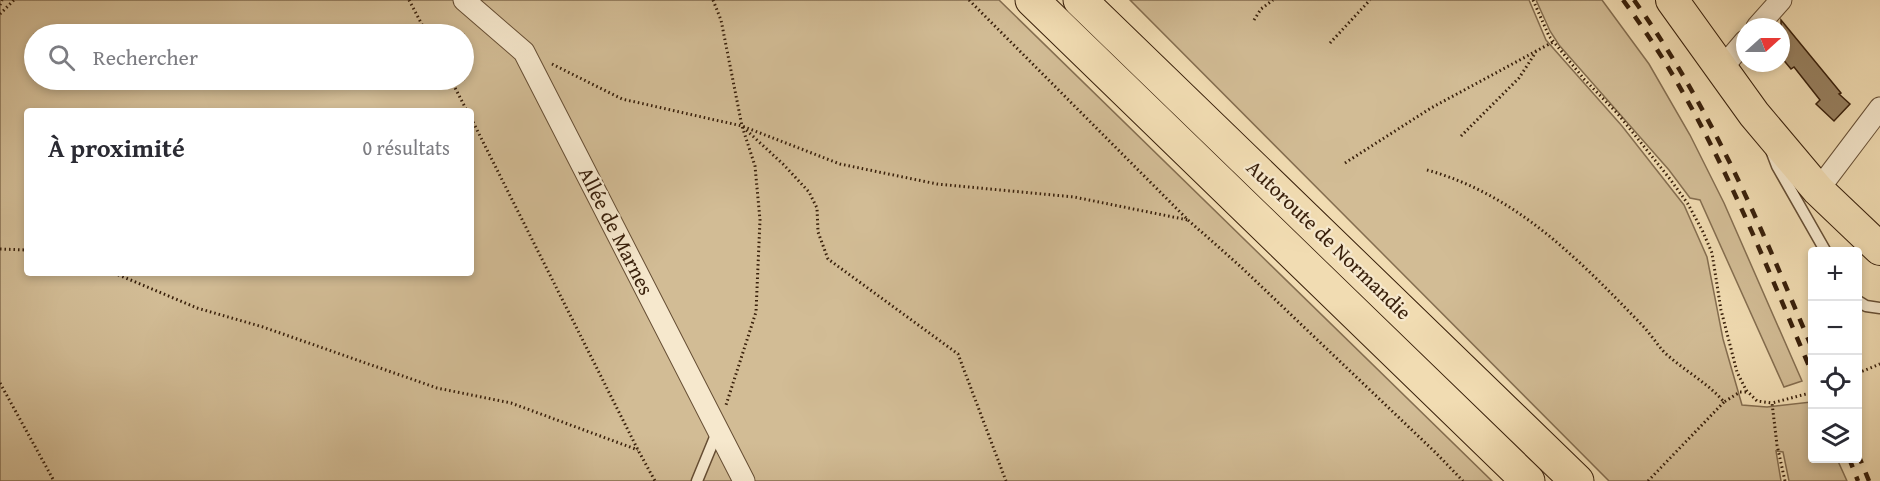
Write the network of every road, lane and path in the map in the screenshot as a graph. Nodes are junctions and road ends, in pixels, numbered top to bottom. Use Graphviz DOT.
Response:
graph roads {
  1 [pos="2,0"];
  2 [pos="14,0"];
  3 [pos="409,0"];
  4 [pos="464,0"];
  5 [pos="713,0"];
  6 [pos="969,0"];
  7 [pos="1032,0"];
  8 [pos="1080,0"];
  9 [pos="1274,0"];
  10 [pos="1370,0"];
  11 [pos="1533,0"];
  12 [pos="1672,0"];
  13 [pos="1689,0"];
  14 [pos="1781,0"];
  15 [pos="0,5"];
  16 [pos="0,14"];
  17 [pos="1765,18"];
  18 [pos="1254,20"];
  19 [pos="422,24"];
  20 [pos="1553,42"];
  21 [pos="1330,43"];
  22 [pos="1538,50"];
  23 [pos="524,51"];
  24 [pos="1732,55"];
  25 [pos="456,90"];
  26 [pos="465,108"];
  27 [pos="1880,108"];
  28 [pos="474,124"];
  29 [pos="742,126"];
  30 [pos="1767,129"];
  31 [pos="1461,135"];
  32 [pos="1345,163"];
  33 [pos="1427,170"];
  34 [pos="1823,183"];
  35 [pos="1188,220"];
  36 [pos="1880,230"];
  37 [pos="1823,247"];
  38 [pos="0,249"];
  39 [pos="1880,249"];
  40 [pos="24,250"];
  41 [pos="121,276"];
  42 [pos="1862,304"];
  43 [pos="1880,308"];
  44 [pos="1880,364"];
  45 [pos="1862,371"];
  46 [pos="0,383"];
  47 [pos="1748,392"];
  48 [pos="1808,394"];
  49 [pos="1724,402"];
  50 [pos="1772,403"];
  51 [pos="718,430"];
  52 [pos="638,450"];
  53 [pos="54,481"];
  54 [pos="655,481"];
  55 [pos="697,481"];
  56 [pos="744,481"];
  57 [pos="1006,481"];
  58 [pos="1463,481"];
  59 [pos="1528,481"];
  60 [pos="1577,481"];
  61 [pos="1648,481"];
  62 [pos="1785,481"];
  1 -- 15 [label="path"];
  2 -- 16 [label="path"];
  3 -- 19 [label="path"];
  4 -- 23 [label="street, Allée de Marnes"];
  5 -- 29 [label="path"];
  6 -- 35 [label="path"];
  7 -- 59 [label="highway, Autoroute de Normandie"];
  8 -- 60 [label="highway, Autoroute de Normandie"];
  9 -- 18 [label="path"];
  10 -- 21 [label="path"];
  11 -- 20 [label="path"];
  12 -- 24 [label="main road"];
  13 -- 24 [label="main road"];
  14 -- 17 [label="street"];
  20 -- 22 [label="path"];
  20 -- 47 [label="path"];
  22 -- 31 [label="path"];
  22 -- 32 [label="path"];
  23 -- 29 [label="path"];
  23 -- 51 [label="street, Allée de Marnes"];
  24 -- 30 [label="main road"];
  24 -- 34 [label="main road"];
  25 -- 26 [label="path"];
  27 -- 34 [label="street"];
  28 -- 52 [label="path"];
  29 -- 35 [label="path"];
  29 -- 51 [label="path"];
  29 -- 57 [label="path"];
  30 -- 34 [label="main road"];
  30 -- 37 [label="lane"];
  33 -- 49 [label="path"];
  34 -- 36 [label="main road"];
  34 -- 39 [label="main road"];
  35 -- 58 [label="path"];
  38 -- 40 [label="path"];
  41 -- 52 [label="path"];
  42 -- 43 [label="lane"];
  44 -- 45 [label="path"];
  46 -- 53 [label="path"];
  47 -- 49 [label="path"];
  47 -- 50 [label="path"];
  48 -- 50 [label="path"];
  49 -- 61 [label="path"];
  50 -- 62 [label="path"];
  51 -- 55 [label="lane"];
  51 -- 56 [label="street, Allée de Marnes"];
  52 -- 54 [label="path"];
}
